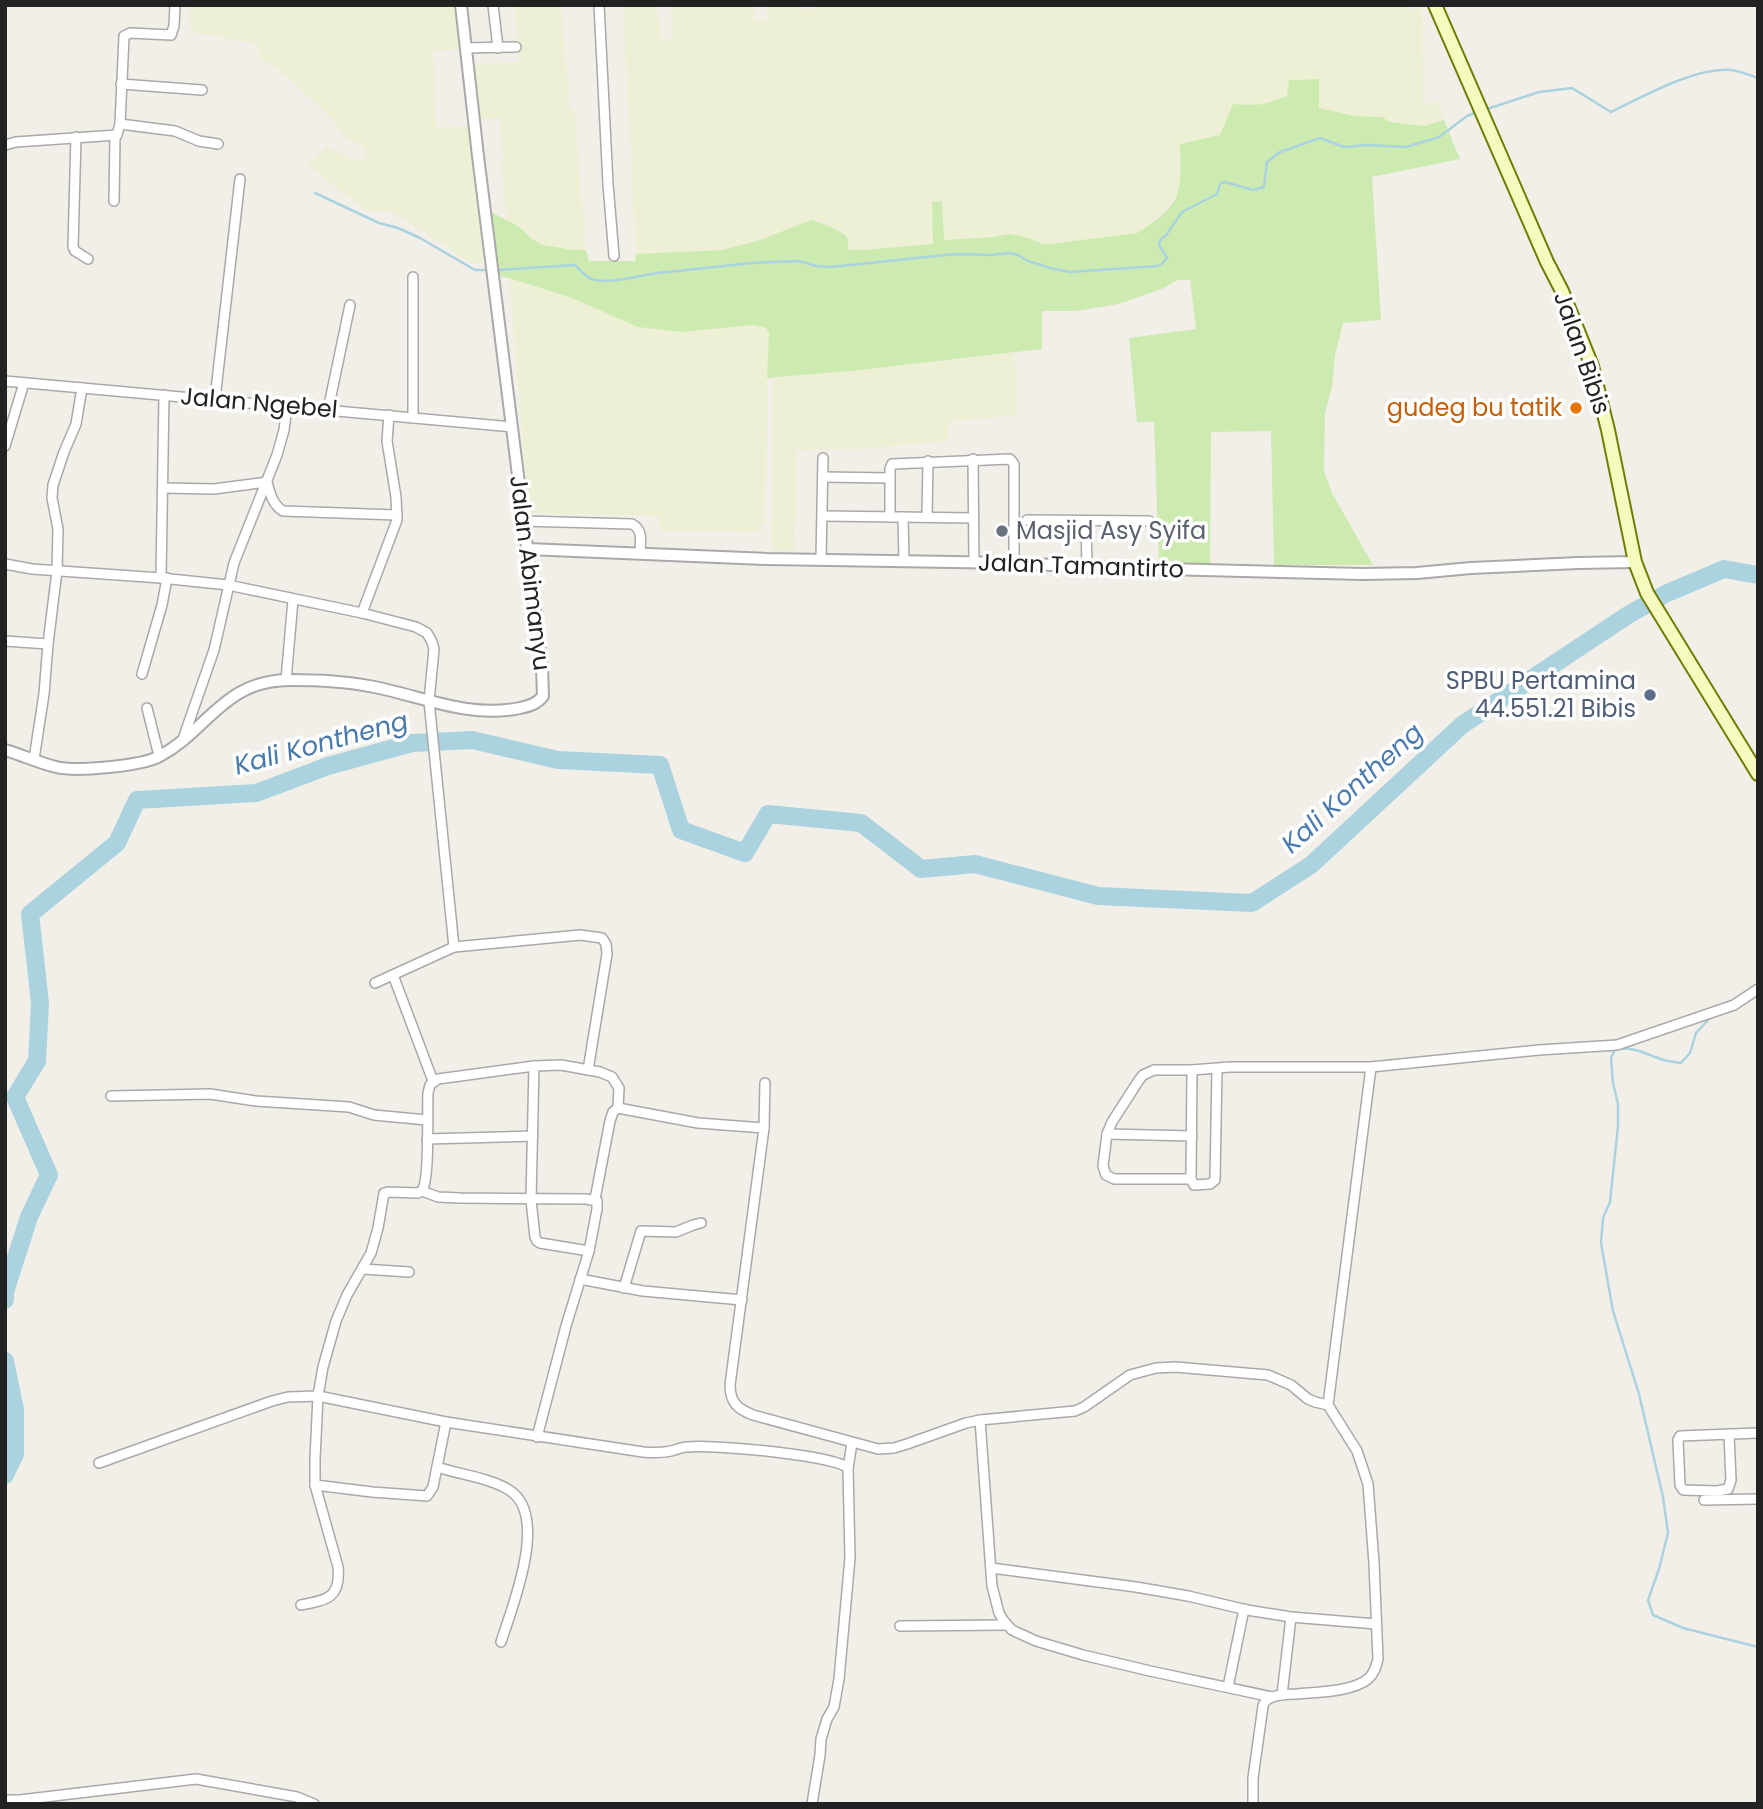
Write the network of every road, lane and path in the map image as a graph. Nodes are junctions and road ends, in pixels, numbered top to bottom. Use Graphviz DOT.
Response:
graph roads {
  1 [pos="175,5"];
  2 [pos="461,5"];
  3 [pos="493,5"];
  4 [pos="599,5"];
  5 [pos="1434,5"];
  6 [pos="498,47"];
  7 [pos="516,47"];
  8 [pos="466,48"];
  9 [pos="121,84"];
  10 [pos="202,90"];
  11 [pos="120,124"];
  12 [pos="116,136"];
  13 [pos="76,137"];
  14 [pos="5,144"];
  15 [pos="218,144"];
  16 [pos="240,179"];
  17 [pos="114,201"];
  18 [pos="614,256"];
  19 [pos="88,259"];
  20 [pos="413,277"];
  21 [pos="351,305"];
  22 [pos="5,381"];
  23 [pos="24,383"];
  24 [pos="82,388"];
  25 [pos="164,395"];
  26 [pos="215,399"];
  27 [pos="288,406"];
  28 [pos="328,410"];
  29 [pos="389,415"];
  30 [pos="412,418"];
  31 [pos="512,427"];
  32 [pos="5,446"];
  33 [pos="823,458"];
  34 [pos="973,460"];
  35 [pos="928,461"];
  36 [pos="823,477"];
  37 [pos="890,478"];
  38 [pos="267,482"];
  39 [pos="163,488"];
  40 [pos="397,515"];
  41 [pos="823,516"];
  42 [pos="890,517"];
  43 [pos="903,517"];
  44 [pos="927,517"];
  45 [pos="973,518"];
  46 [pos="1027,520"];
  47 [pos="523,521"];
  48 [pos="1149,521"];
  49 [pos="1086,522"];
  50 [pos="527,549"];
  51 [pos="640,554"];
  52 [pos="821,559"];
  53 [pos="904,561"];
  54 [pos="974,562"];
  55 [pos="1635,562"];
  56 [pos="1014,563"];
  57 [pos="5,564"];
  58 [pos="1087,567"];
  59 [pos="57,571"];
  60 [pos="164,578"];
  61 [pos="229,585"];
  62 [pos="293,600"];
  63 [pos="362,613"];
  64 [pos="5,641"];
  65 [pos="48,644"];
  66 [pos="142,674"];
  67 [pos="286,680"];
  68 [pos="429,701"];
  69 [pos="147,708"];
  70 [pos="183,739"];
  71 [pos="5,750"];
  72 [pos="159,756"];
  73 [pos="34,759"];
  74 [pos="1758,774"];
  75 [pos="454,947"];
  76 [pos="393,975"];
  77 [pos="375,984"];
  78 [pos="1758,989"];
  79 [pos="534,1066"];
  80 [pos="1371,1067"];
  81 [pos="1217,1069"];
  82 [pos="588,1070"];
  83 [pos="1192,1070"];
  84 [pos="433,1081"];
  85 [pos="765,1083"];
  86 [pos="111,1096"];
  87 [pos="618,1108"];
  88 [pos="427,1120"];
  89 [pos="764,1128"];
  90 [pos="1107,1134"];
  91 [pos="533,1136"];
  92 [pos="1192,1136"];
  93 [pos="427,1139"];
  94 [pos="1191,1179"];
  95 [pos="422,1191"];
  96 [pos="595,1199"];
  97 [pos="531,1200"];
  98 [pos="701,1223"];
  99 [pos="589,1251"];
  100 [pos="363,1269"];
  101 [pos="409,1272"];
  102 [pos="580,1279"];
  103 [pos="624,1288"];
  104 [pos="742,1300"];
  105 [pos="318,1396"];
  106 [pos="1328,1405"];
  107 [pos="981,1420"];
  108 [pos="446,1422"];
  109 [pos="1758,1433"];
  110 [pos="1729,1434"];
  111 [pos="537,1437"];
  112 [pos="852,1443"];
  113 [pos="99,1464"];
  114 [pos="437,1468"];
  115 [pos="848,1468"];
  116 [pos="315,1485"];
  117 [pos="1758,1499"];
  118 [pos="1704,1500"];
  119 [pos="991,1567"];
  120 [pos="301,1605"];
  121 [pos="1244,1609"];
  122 [pos="1291,1617"];
  123 [pos="1376,1624"];
  124 [pos="1007,1625"];
  125 [pos="900,1626"];
  126 [pos="502,1642"];
  127 [pos="1228,1687"];
  128 [pos="1282,1695"];
  129 [pos="1272,1697"];
  130 [pos="5,1800"];
  131 [pos="314,1804"];
  132 [pos="812,1804"];
  133 [pos="1253,1804"];
  1 -- 9 [label="street"];
  2 -- 8 [label="street, Jalan Abimanyu"];
  3 -- 6 [label="street"];
  4 -- 18 [label="street"];
  5 -- 55 [label="main road, Jalan Bibis"];
  6 -- 7 [label="street"];
  6 -- 8 [label="street"];
  8 -- 31 [label="street, Jalan Abimanyu"];
  9 -- 10 [label="street"];
  9 -- 11 [label="street"];
  11 -- 12 [label="street"];
  11 -- 15 [label="street"];
  12 -- 13 [label="street"];
  12 -- 17 [label="street"];
  13 -- 14 [label="street"];
  13 -- 19 [label="street"];
  16 -- 26 [label="street"];
  20 -- 30 [label="street"];
  21 -- 28 [label="street"];
  22 -- 23 [label="street, Jalan Ngebel"];
  23 -- 24 [label="street, Jalan Ngebel"];
  23 -- 32 [label="street"];
  24 -- 25 [label="street, Jalan Ngebel"];
  24 -- 59 [label="street"];
  25 -- 26 [label="street, Jalan Ngebel"];
  25 -- 39 [label="street"];
  26 -- 27 [label="street, Jalan Ngebel"];
  27 -- 28 [label="street, Jalan Ngebel"];
  27 -- 38 [label="street"];
  28 -- 29 [label="street, Jalan Ngebel"];
  29 -- 30 [label="street, Jalan Ngebel"];
  29 -- 40 [label="street"];
  30 -- 31 [label="street, Jalan Ngebel"];
  31 -- 47 [label="street, Jalan Abimanyu"];
  33 -- 36 [label="street"];
  34 -- 35 [label="street"];
  34 -- 45 [label="street"];
  34 -- 56 [label="street"];
  35 -- 37 [label="street"];
  35 -- 44 [label="street"];
  36 -- 37 [label="street"];
  36 -- 41 [label="street"];
  37 -- 42 [label="street"];
  38 -- 39 [label="street"];
  38 -- 40 [label="street"];
  38 -- 61 [label="street"];
  39 -- 60 [label="street"];
  40 -- 63 [label="street"];
  41 -- 42 [label="street"];
  41 -- 52 [label="street"];
  42 -- 43 [label="street"];
  43 -- 44 [label="street"];
  43 -- 53 [label="street"];
  44 -- 45 [label="street"];
  45 -- 54 [label="street"];
  46 -- 49 [label="street"];
  47 -- 50 [label="street, Jalan Abimanyu"];
  47 -- 51 [label="street"];
  48 -- 49 [label="street"];
  49 -- 58 [label="street"];
  50 -- 51 [label="street, Jalan Tamantirto"];
  50 -- 68 [label="street, Jalan Abimanyu"];
  51 -- 52 [label="street, Jalan Tamantirto"];
  52 -- 53 [label="street, Jalan Tamantirto"];
  53 -- 54 [label="street, Jalan Tamantirto"];
  54 -- 56 [label="street, Jalan Tamantirto"];
  55 -- 58 [label="street, Jalan Tamantirto"];
  55 -- 74 [label="main road, Jalan Bibis"];
  56 -- 58 [label="street, Jalan Tamantirto"];
  57 -- 59 [label="street"];
  59 -- 60 [label="street"];
  59 -- 65 [label="street"];
  60 -- 61 [label="street"];
  60 -- 66 [label="street"];
  61 -- 62 [label="street"];
  61 -- 70 [label="street"];
  62 -- 63 [label="street"];
  62 -- 67 [label="street"];
  63 -- 68 [label="street"];
  64 -- 65 [label="street"];
  65 -- 73 [label="street"];
  67 -- 68 [label="street, Jalan Abimanyu"];
  67 -- 70 [label="street, Jalan Abimanyu"];
  68 -- 75 [label="street"];
  69 -- 72 [label="street"];
  70 -- 72 [label="street, Jalan Abimanyu"];
  71 -- 73 [label="street, Jalan Abimanyu"];
  72 -- 73 [label="street, Jalan Abimanyu"];
  75 -- 76 [label="street"];
  75 -- 82 [label="street"];
  76 -- 77 [label="street"];
  76 -- 84 [label="street"];
  78 -- 80 [label="street"];
  79 -- 82 [label="street"];
  79 -- 84 [label="street"];
  79 -- 91 [label="street"];
  80 -- 81 [label="street"];
  80 -- 106 [label="street"];
  81 -- 83 [label="street"];
  81 -- 94 [label="street"];
  82 -- 87 [label="street"];
  83 -- 90 [label="street"];
  83 -- 92 [label="street"];
  84 -- 88 [label="street"];
  85 -- 89 [label="street"];
  86 -- 88 [label="street"];
  87 -- 89 [label="street"];
  87 -- 96 [label="street"];
  88 -- 93 [label="street"];
  89 -- 104 [label="street"];
  90 -- 92 [label="street"];
  90 -- 94 [label="street"];
  91 -- 93 [label="street"];
  91 -- 97 [label="street"];
  92 -- 94 [label="street"];
  93 -- 95 [label="street"];
  95 -- 97 [label="street"];
  95 -- 100 [label="street"];
  96 -- 97 [label="street"];
  96 -- 99 [label="street"];
  97 -- 99 [label="street"];
  98 -- 103 [label="street"];
  99 -- 102 [label="street"];
  100 -- 101 [label="street"];
  100 -- 105 [label="street"];
  102 -- 103 [label="street"];
  102 -- 111 [label="street"];
  103 -- 104 [label="street"];
  104 -- 112 [label="street"];
  105 -- 108 [label="street"];
  105 -- 113 [label="street"];
  105 -- 116 [label="street"];
  106 -- 107 [label="street"];
  106 -- 123 [label="street"];
  107 -- 112 [label="street"];
  107 -- 119 [label="street"];
  108 -- 111 [label="street"];
  108 -- 114 [label="street"];
  109 -- 110 [label="street"];
  110 -- 110 [label="street"];
  111 -- 115 [label="street"];
  112 -- 115 [label="street"];
  114 -- 116 [label="street"];
  114 -- 126 [label="street"];
  115 -- 132 [label="street"];
  116 -- 120 [label="street"];
  117 -- 118 [label="street"];
  119 -- 121 [label="street"];
  119 -- 124 [label="street"];
  121 -- 122 [label="street"];
  121 -- 127 [label="street"];
  122 -- 123 [label="street"];
  122 -- 128 [label="street"];
  123 -- 128 [label="street"];
  124 -- 125 [label="street"];
  124 -- 127 [label="street"];
  127 -- 129 [label="street"];
  128 -- 129 [label="street"];
  129 -- 133 [label="street"];
  130 -- 131 [label="street"];
}
